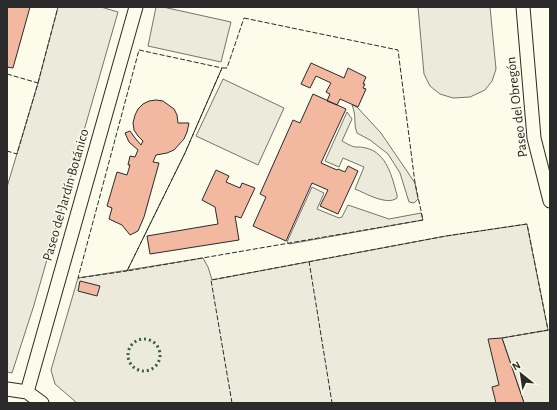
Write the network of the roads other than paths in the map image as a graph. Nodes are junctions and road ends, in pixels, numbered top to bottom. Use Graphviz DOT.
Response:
graph roads {
  1 [pos="136,7"];
  2 [pos="523,7"];
  3 [pos="550,201"];
  4 [pos="7,389"];
  5 [pos="27,392"];
  6 [pos="42,403"];
  1 -- 5 [label="street, Paseo del Jardín Botánico"];
  2 -- 3 [label="street, Paseo del Obregón"];
  4 -- 5 [label="street"];
  5 -- 6 [label="street"];
}
